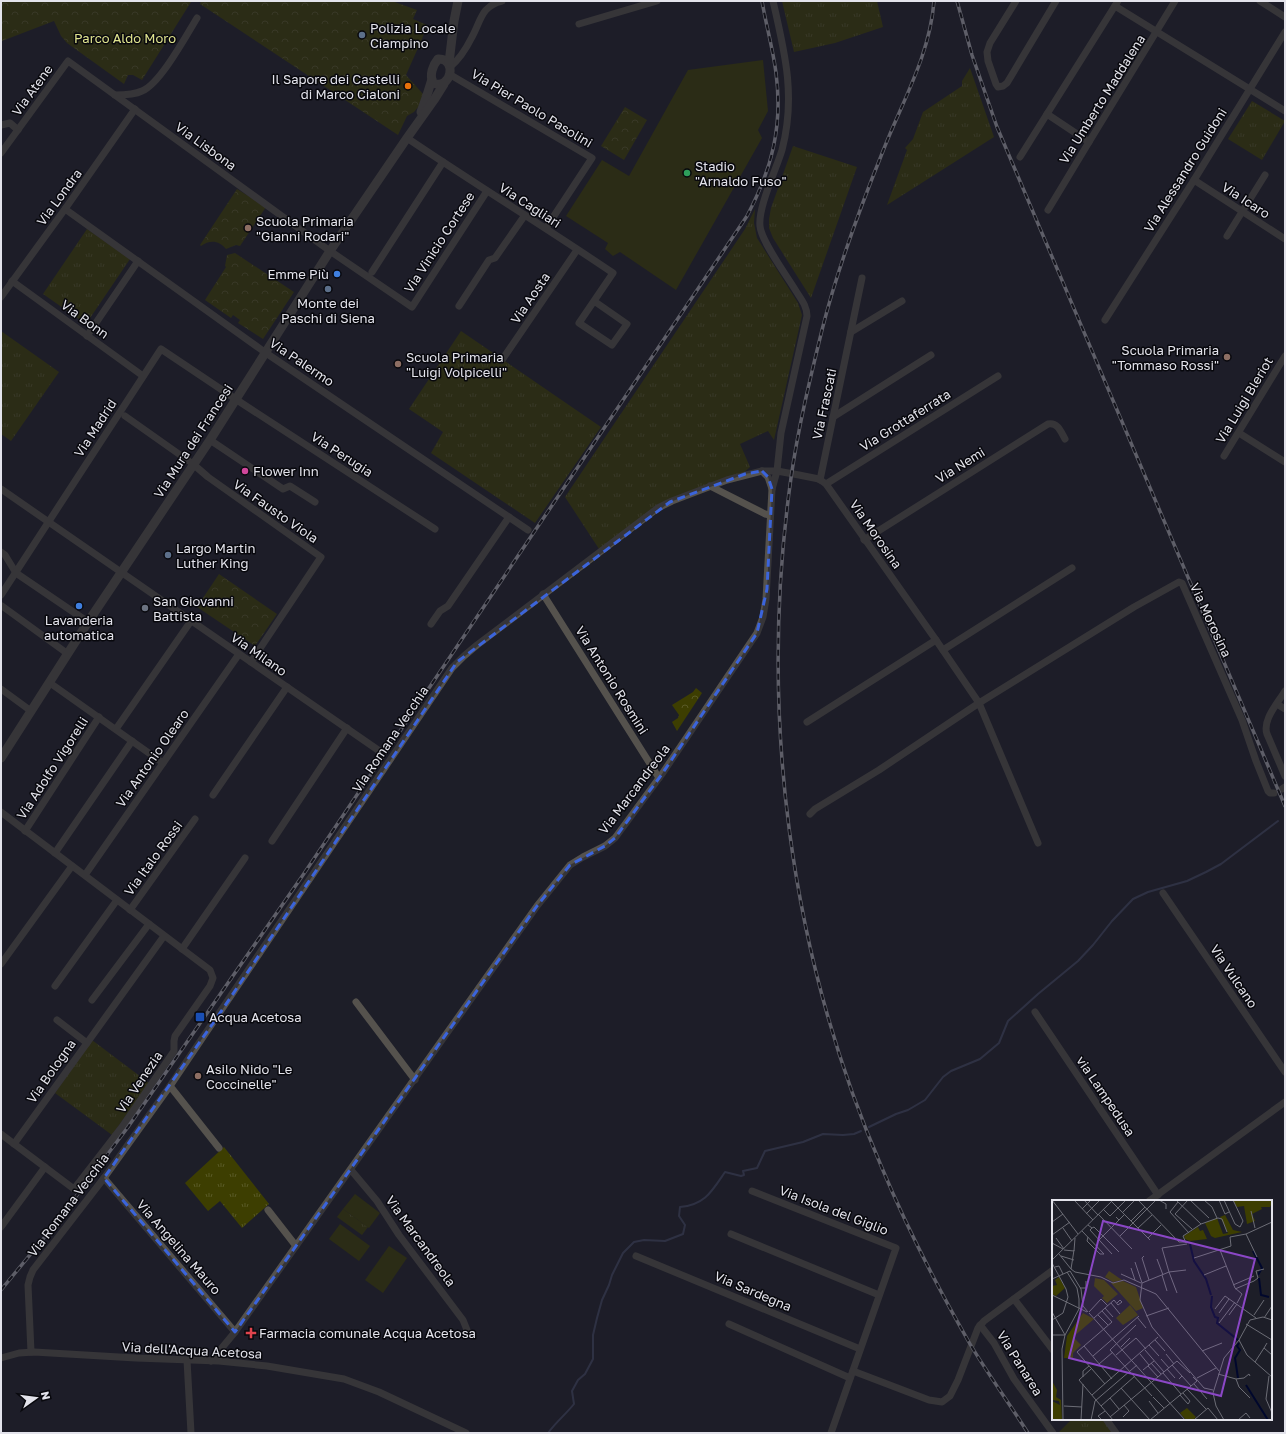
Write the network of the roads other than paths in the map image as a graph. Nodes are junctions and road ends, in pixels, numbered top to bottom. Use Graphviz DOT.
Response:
graph roads {
  1 [pos="458,1"];
  2 [pos="502,1"];
  3 [pos="658,1"];
  4 [pos="773,1"];
  5 [pos="1016,1"];
  6 [pos="1056,1"];
  7 [pos="1175,1"];
  8 [pos="1260,1"];
  9 [pos="1117,4"];
  10 [pos="1285,17"];
  11 [pos="197,18"];
  12 [pos="454,21"];
  13 [pos="579,24"];
  14 [pos="1157,32"];
  15 [pos="1285,32"];
  16 [pos="438,59"];
  17 [pos="68,61"];
  18 [pos="449,68"];
  19 [pos="432,79"];
  20 [pos="444,84"];
  21 [pos="1250,89"];
  22 [pos="115,95"];
  23 [pos="135,109"];
  24 [pos="1285,111"];
  25 [pos="1047,114"];
  26 [pos="1,125"];
  27 [pos="18,130"];
  28 [pos="407,138"];
  29 [pos="1088,142"];
  30 [pos="1,154"];
  31 [pos="1020,157"];
  32 [pos="443,162"];
  33 [pos="1265,175"];
  34 [pos="1194,180"];
  35 [pos="487,191"];
  36 [pos="65,209"];
  37 [pos="1048,210"];
  38 [pos="1242,212"];
  39 [pos="525,215"];
  40 [pos="546,228"];
  41 [pos="1227,236"];
  42 [pos="1285,239"];
  43 [pos="577,250"];
  44 [pos="330,251"];
  45 [pos="138,261"];
  46 [pos="372,272"];
  47 [pos="862,278"];
  48 [pos="12,281"];
  49 [pos="1,297"];
  50 [pos="594,301"];
  51 [pos="902,302"];
  52 [pos="459,306"];
  53 [pos="412,307"];
  54 [pos="1105,320"];
  55 [pos="851,332"];
  56 [pos="87,336"];
  57 [pos="266,353"];
  58 [pos="931,355"];
  59 [pos="1285,356"];
  60 [pos="502,360"];
  61 [pos="143,376"];
  62 [pos="998,376"];
  63 [pos="235,399"];
  64 [pos="125,416"];
  65 [pos="833,417"];
  66 [pos="1238,433"];
  67 [pos="1065,439"];
  68 [pos="210,440"];
  69 [pos="1224,456"];
  70 [pos="1285,462"];
  71 [pos="193,464"];
  72 [pos="762,471"];
  73 [pos="780,471"];
  74 [pos="823,482"];
  75 [pos="710,486"];
  76 [pos="1,489"];
  77 [pos="772,489"];
  78 [pos="315,502"];
  79 [pos="770,515"];
  80 [pos="509,517"];
  81 [pos="48,522"];
  82 [pos="435,529"];
  83 [pos="528,530"];
  84 [pos="864,540"];
  85 [pos="2,556"];
  86 [pos="1072,568"];
  87 [pos="16,573"];
  88 [pos="121,573"];
  89 [pos="543,594"];
  90 [pos="1,596"];
  91 [pos="2,606"];
  92 [pos="191,621"];
  93 [pos="88,622"];
  94 [pos="431,624"];
  95 [pos="936,640"];
  96 [pos="943,650"];
  97 [pos="68,654"];
  98 [pos="239,654"];
  99 [pos="251,662"];
  100 [pos="50,683"];
  101 [pos="287,687"];
  102 [pos="1,689"];
  103 [pos="1285,691"];
  104 [pos="979,703"];
  105 [pos="1277,704"];
  106 [pos="1285,709"];
  107 [pos="31,712"];
  108 [pos="99,717"];
  109 [pos="807,722"];
  110 [pos="347,728"];
  111 [pos="116,729"];
  112 [pos="132,741"];
  113 [pos="378,750"];
  114 [pos="1,758"];
  115 [pos="163,763"];
  116 [pos="1285,776"];
  117 [pos="659,778"];
  118 [pos="1274,793"];
  119 [pos="213,795"];
  120 [pos="1,812"];
  121 [pos="810,814"];
  122 [pos="195,819"];
  123 [pos="25,831"];
  124 [pos="272,841"];
  125 [pos="1038,844"];
  126 [pos="55,853"];
  127 [pos="245,858"];
  128 [pos="72,866"];
  129 [pos="85,876"];
  130 [pos="1162,893"];
  131 [pos="117,900"];
  132 [pos="130,910"];
  133 [pos="149,924"];
  134 [pos="164,936"];
  135 [pos="182,949"];
  136 [pos="1,964"];
  137 [pos="55,986"];
  138 [pos="92,1000"];
  139 [pos="356,1002"];
  140 [pos="1035,1012"];
  141 [pos="57,1020"];
  142 [pos="87,1043"];
  143 [pos="1285,1072"];
  144 [pos="415,1080"];
  145 [pos="170,1086"];
  146 [pos="1285,1102"];
  147 [pos="1,1134"];
  148 [pos="14,1144"];
  149 [pos="219,1148"];
  150 [pos="45,1167"];
  151 [pos="351,1170"];
  152 [pos="104,1178"];
  153 [pos="752,1192"];
  154 [pos="1158,1195"];
  155 [pos="1150,1200"];
  156 [pos="268,1210"];
  157 [pos="1,1227"];
  158 [pos="731,1234"];
  159 [pos="296,1246"];
  160 [pos="636,1256"];
  161 [pos="1052,1271"];
  162 [pos="879,1295"];
  163 [pos="1014,1299"];
  164 [pos="729,1324"];
  165 [pos="980,1324"];
  166 [pos="467,1330"];
  167 [pos="235,1332"];
  168 [pos="860,1349"];
  169 [pos="1052,1349"];
  170 [pos="31,1352"];
  171 [pos="1,1358"];
  172 [pos="187,1360"];
  173 [pos="211,1360"];
  174 [pos="851,1374"];
  175 [pos="1107,1420"];
  176 [pos="191,1433"];
  177 [pos="466,1433"];
  178 [pos="831,1433"];
  179 [pos="1053,1433"];
  180 [pos="1116,1433"];
  1 -- 12 [label="street"];
  2 -- 18 [label="street, Via Mura dei Francesi"];
  3 -- 13 [label="street"];
  4 -- 73 [label="street, Via Marcandreola"];
  5 -- 6 [label="street"];
  7 -- 14 [label="street, Via Umberto Maddalena"];
  8 -- 10 [label="street"];
  9 -- 14 [label="street"];
  9 -- 25 [label="street"];
  11 -- 22 [label="street"];
  12 -- 16 [label="street, Via Mura dei Francesi"];
  12 -- 18 [label="street"];
  14 -- 21 [label="street"];
  14 -- 29 [label="street, Via Umberto Maddalena"];
  15 -- 21 [label="street, Via Alessandro Guidoni"];
  16 -- 18 [label="street"];
  16 -- 19 [label="street, Via Mura dei Francesi"];
  17 -- 22 [label="street, Via Lisbona"];
  17 -- 27 [label="street, Via Atene"];
  18 -- 20 [label="street, Via Mura dei Francesi"];
  18 -- 40 [label="street, Via Pier Paolo Pasolini"];
  19 -- 20 [label="street"];
  19 -- 28 [label="street, Via Mura dei Francesi"];
  20 -- 28 [label="street, Via Mura dei Francesi"];
  21 -- 24 [label="street"];
  21 -- 34 [label="street, Via Alessandro Guidoni"];
  22 -- 23 [label="street, Via Lisbona"];
  23 -- 36 [label="street, Via Londra"];
  23 -- 44 [label="street, Via Lisbona"];
  25 -- 29 [label="street"];
  25 -- 31 [label="street"];
  26 -- 27 [label="street"];
  27 -- 30 [label="street, Via Atene"];
  28 -- 32 [label="street, Via Cagliari"];
  28 -- 44 [label="street, Via Mura dei Francesi"];
  29 -- 37 [label="street, Via Umberto Maddalena"];
  32 -- 35 [label="street, Via Cagliari"];
  32 -- 46 [label="street"];
  33 -- 38 [label="street"];
  34 -- 38 [label="street, Via Icaro"];
  34 -- 54 [label="street, Via Alessandro Guidoni"];
  35 -- 39 [label="street, Via Cagliari"];
  35 -- 53 [label="street, Via Vinicio Cortese"];
  36 -- 45 [label="street, Via Palermo"];
  36 -- 48 [label="street, Via Londra"];
  38 -- 41 [label="street"];
  38 -- 42 [label="street, Via Icaro"];
  39 -- 40 [label="street, Via Cagliari"];
  39 -- 52 [label="street"];
  40 -- 43 [label="street, Via Cagliari"];
  43 -- 50 [label="street, Via Cagliari"];
  43 -- 60 [label="street, Via Aosta"];
  44 -- 53 [label="street, Via Lisbona"];
  44 -- 57 [label="street, Via Mura dei Francesi"];
  45 -- 56 [label="street"];
  45 -- 57 [label="street, Via Palermo"];
  47 -- 55 [label="street, Via Frascati"];
  48 -- 49 [label="street, Via Londra"];
  48 -- 56 [label="street, Via Bonn"];
  50 -- 50 [label="street, Via Cagliari"];
  51 -- 55 [label="street"];
  55 -- 65 [label="street, Via Frascati"];
  56 -- 61 [label="street, Via Bonn"];
  57 -- 63 [label="street, Via Mura dei Francesi"];
  57 -- 80 [label="street, Via Palermo"];
  58 -- 65 [label="street"];
  59 -- 66 [label="street, Via Luigi Bleriot"];
  61 -- 63 [label="street, Via Madrid"];
  61 -- 81 [label="street, Via Madrid"];
  62 -- 74 [label="street, Via Grottaferrata"];
  63 -- 68 [label="street, Via Mura dei Francesi"];
  63 -- 82 [label="street, Via Perugia"];
  64 -- 71 [label="street"];
  65 -- 74 [label="street, Via Frascati"];
  66 -- 69 [label="street, Via Luigi Bleriot"];
  66 -- 70 [label="street"];
  67 -- 84 [label="street, Via Nemi"];
  68 -- 71 [label="street, Via Mura dei Francesi"];
  68 -- 78 [label="street"];
  71 -- 88 [label="street, Via Mura dei Francesi"];
  71 -- 99 [label="street, Via Fausto Viola"];
  72 -- 73 [label="street, Via Romana Vecchia"];
  72 -- 75 [label="street, Via Romana Vecchia"];
  72 -- 77 [label="street"];
  73 -- 74 [label="street"];
  73 -- 77 [label="street, Via Marcandreola"];
  74 -- 84 [label="street, Via Morosina"];
  75 -- 79 [label="street"];
  75 -- 89 [label="street, Via Romana Vecchia"];
  76 -- 81 [label="street, Via Milano"];
  77 -- 79 [label="street, Via Marcandreola"];
  79 -- 117 [label="street, Via Marcandreola"];
  80 -- 83 [label="street, Via Palermo"];
  80 -- 94 [label="street"];
  81 -- 87 [label="street, Via Madrid"];
  81 -- 88 [label="street, Via Milano"];
  84 -- 95 [label="street, Via Morosina"];
  85 -- 87 [label="street"];
  86 -- 96 [label="street"];
  87 -- 90 [label="street, Via Madrid"];
  87 -- 93 [label="street"];
  88 -- 92 [label="street, Via Milano"];
  88 -- 93 [label="street, Via Mura dei Francesi"];
  89 -- 117 [label="street, Via Antonio Rosmini"];
  89 -- 145 [label="street, Via Romana Vecchia"];
  91 -- 97 [label="street"];
  92 -- 98 [label="street, Via Milano"];
  92 -- 111 [label="street"];
  93 -- 97 [label="street, Via Mura dei Francesi"];
  95 -- 96 [label="street, Via Morosina"];
  95 -- 109 [label="street"];
  96 -- 104 [label="street, Via Morosina"];
  97 -- 100 [label="street, Via Mura dei Francesi"];
  98 -- 99 [label="street, Via Milano"];
  98 -- 115 [label="street, Via Antonio Olearo"];
  99 -- 101 [label="street, Via Milano"];
  100 -- 107 [label="street, Via Mura dei Francesi"];
  100 -- 108 [label="street"];
  101 -- 110 [label="street, Via Milano"];
  101 -- 119 [label="street"];
  102 -- 107 [label="street"];
  103 -- 105 [label="street"];
  104 -- 118 [label="street, Via Morosina"];
  104 -- 121 [label="street, Via Morosina"];
  104 -- 125 [label="street, Via Morosina"];
  105 -- 106 [label="street"];
  105 -- 116 [label="street"];
  107 -- 114 [label="street, Via Mura dei Francesi"];
  108 -- 111 [label="street"];
  108 -- 123 [label="street, Via Adolfo Vigorelli"];
  110 -- 113 [label="street, Via Milano"];
  110 -- 124 [label="street"];
  111 -- 112 [label="street"];
  112 -- 115 [label="street"];
  112 -- 126 [label="street"];
  115 -- 129 [label="street, Via Antonio Olearo"];
  117 -- 144 [label="street, Via Marcandreola"];
  120 -- 123 [label="street, Via Venezia"];
  122 -- 132 [label="street, Via Italo Rossi"];
  123 -- 126 [label="street, Via Venezia"];
  126 -- 128 [label="street, Via Venezia"];
  127 -- 135 [label="street"];
  128 -- 129 [label="street, Via Venezia"];
  128 -- 136 [label="street"];
  129 -- 131 [label="street, Via Venezia"];
  130 -- 143 [label="street, Via Vulcano"];
  131 -- 132 [label="street, Via Venezia"];
  131 -- 137 [label="street"];
  132 -- 133 [label="street, Via Venezia"];
  133 -- 134 [label="street, Via Venezia"];
  133 -- 138 [label="street"];
  134 -- 135 [label="street, Via Venezia"];
  134 -- 142 [label="street"];
  135 -- 150 [label="street, Via Venezia"];
  139 -- 144 [label="street"];
  140 -- 154 [label="street, via Lampedusa"];
  141 -- 142 [label="street, Via Bologna"];
  142 -- 148 [label="street, Via Bologna"];
  144 -- 151 [label="street, Via Marcandreola"];
  145 -- 149 [label="street"];
  145 -- 152 [label="street, Via Romana Vecchia"];
  146 -- 154 [label="street"];
  147 -- 148 [label="street"];
  148 -- 150 [label="street"];
  150 -- 157 [label="street"];
  151 -- 159 [label="street, Via Marcandreola"];
  151 -- 166 [label="street, Via Marcandreola"];
  152 -- 167 [label="street, Via Angelina Mauro"];
  152 -- 170 [label="street, Via Romana Vecchia"];
  153 -- 162 [label="street, Via Isola del Giglio"];
  154 -- 155 [label="street"];
  156 -- 159 [label="street"];
  158 -- 162 [label="street"];
  159 -- 167 [label="street, Via Marcandreola"];
  160 -- 168 [label="street, Via Sardegna"];
  161 -- 163 [label="street"];
  162 -- 168 [label="street, Via Isola del Giglio"];
  163 -- 165 [label="street"];
  163 -- 169 [label="street"];
  164 -- 174 [label="street"];
  165 -- 174 [label="street"];
  165 -- 179 [label="street, Via Panarea"];
  167 -- 173 [label="street, Via Marcandreola"];
  168 -- 174 [label="street, Via Isola del Giglio"];
  170 -- 171 [label="street, Via dell'Acqua Acetosa"];
  170 -- 172 [label="street, Via dell'Acqua Acetosa"];
  172 -- 173 [label="street, Via dell'Acqua Acetosa"];
  172 -- 176 [label="street"];
  173 -- 177 [label="street, Via dell'Acqua Acetosa"];
  174 -- 178 [label="street, Via Isola del Giglio"];
  175 -- 180 [label="street"];
}
